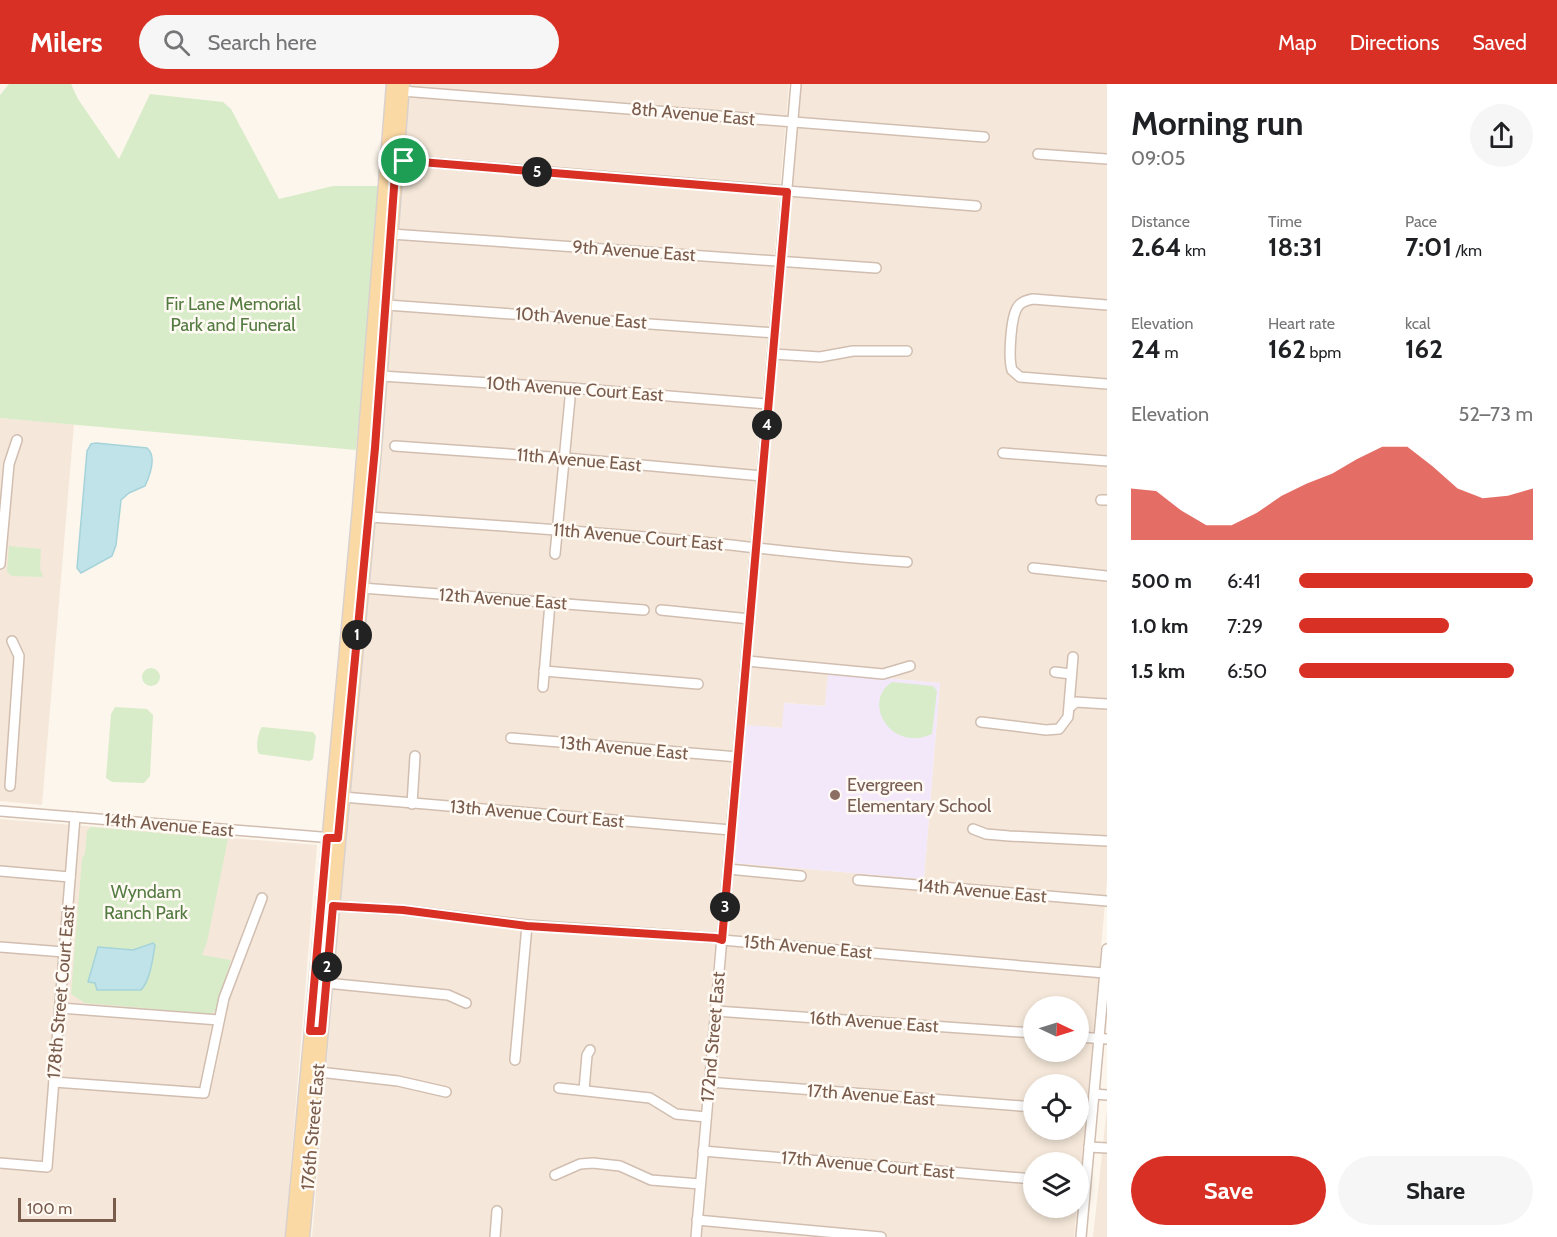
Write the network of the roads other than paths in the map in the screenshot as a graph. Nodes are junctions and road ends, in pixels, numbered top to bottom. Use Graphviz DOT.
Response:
graph roads {
  1 [pos="796,84"];
  2 [pos="399,86"];
  3 [pos="391,112"];
  4 [pos="792,122"];
  5 [pos="984,137"];
  6 [pos="1038,154"];
  7 [pos="1107,159"];
  8 [pos="396,160"];
  9 [pos="787,192"];
  10 [pos="976,206"];
  11 [pos="392,234"];
  12 [pos="781,262"];
  13 [pos="876,267"];
  14 [pos="387,304"];
  15 [pos="1107,305"];
  16 [pos="775,333"];
  17 [pos="907,351"];
  18 [pos="773,354"];
  19 [pos="381,376"];
  20 [pos="1107,384"];
  21 [pos="571,388"];
  22 [pos="768,404"];
  23 [pos="17,440"];
  24 [pos="395,446"];
  25 [pos="1003,453"];
  26 [pos="565,458"];
  27 [pos="363,461"];
  28 [pos="1107,461"];
  29 [pos="762,476"];
  30 [pos="369,517"];
  31 [pos="558,529"];
  32 [pos="757,548"];
  33 [pos="555,554"];
  34 [pos="907,562"];
  35 [pos="0,564"];
  36 [pos="1033,568"];
  37 [pos="1107,576"];
  38 [pos="362,588"];
  39 [pos="550,603"];
  40 [pos="644,610"];
  41 [pos="661,610"];
  42 [pos="750,619"];
  43 [pos="12,641"];
  44 [pos="1073,657"];
  45 [pos="747,661"];
  46 [pos="910,666"];
  47 [pos="544,670"];
  48 [pos="1055,672"];
  49 [pos="1071,674"];
  50 [pos="698,684"];
  51 [pos="543,687"];
  52 [pos="1107,704"];
  53 [pos="1070,707"];
  54 [pos="339,718"];
  55 [pos="981,722"];
  56 [pos="511,738"];
  57 [pos="415,756"];
  58 [pos="738,757"];
  59 [pos="0,770"];
  60 [pos="11,771"];
  61 [pos="10,786"];
  62 [pos="343,797"];
  63 [pos="412,804"];
  64 [pos="0,811"];
  65 [pos="75,817"];
  66 [pos="973,829"];
  67 [pos="731,830"];
  68 [pos="333,838"];
  69 [pos="1107,841"];
  70 [pos="728,869"];
  71 [pos="0,871"];
  72 [pos="801,876"];
  73 [pos="70,877"];
  74 [pos="858,880"];
  75 [pos="262,898"];
  76 [pos="1107,901"];
  77 [pos="333,906"];
  78 [pos="527,926"];
  79 [pos="722,940"];
  80 [pos="0,947"];
  81 [pos="1107,949"];
  82 [pos="64,952"];
  83 [pos="1104,972"];
  84 [pos="326,983"];
  85 [pos="466,1003"];
  86 [pos="60,1008"];
  87 [pos="715,1011"];
  88 [pos="219,1020"];
  89 [pos="316,1031"];
  90 [pos="1023,1033"];
  91 [pos="1103,1038"];
  92 [pos="590,1050"];
  93 [pos="515,1060"];
  94 [pos="318,1072"];
  95 [pos="54,1082"];
  96 [pos="709,1082"];
  97 [pos="559,1088"];
  98 [pos="584,1090"];
  99 [pos="446,1092"];
  100 [pos="1094,1094"];
  101 [pos="1107,1095"];
  102 [pos="1023,1106"];
  103 [pos="1089,1111"];
  104 [pos="1092,1111"];
  105 [pos="706,1117"];
  106 [pos="1089,1147"];
  107 [pos="1107,1148"];
  108 [pos="703,1151"];
  109 [pos="1088,1152"];
  110 [pos="0,1163"];
  111 [pos="555,1175"];
  112 [pos="1023,1178"];
  113 [pos="700,1184"];
  114 [pos="296,1192"];
  115 [pos="497,1211"];
  116 [pos="1081,1218"];
  117 [pos="697,1220"];
  118 [pos="292,1237"];
  119 [pos="301,1237"];
  120 [pos="495,1237"];
  121 [pos="696,1237"];
  122 [pos="881,1237"];
  123 [pos="1081,1237"];
  1 -- 4 [label="street, 172nd Street East"];
  2 -- 3 [label="main road, 176th Street East"];
  2 -- 4 [label="street, 8th Avenue East"];
  2 -- 8 [label="main road, 176th Street East"];
  3 -- 8 [label="main road"];
  3 -- 27 [label="main road, 176th Street East"];
  4 -- 5 [label="street, 8th Avenue East"];
  4 -- 9 [label="street, 172nd Street East"];
  6 -- 7 [label="street"];
  8 -- 9 [label="street"];
  8 -- 11 [label="main road, 176th Street East"];
  9 -- 10 [label="street"];
  9 -- 12 [label="street, 172nd Street East"];
  11 -- 12 [label="street, 9th Avenue East"];
  11 -- 14 [label="main road, 176th Street East"];
  12 -- 13 [label="street, 9th Avenue East"];
  12 -- 16 [label="street, 172nd Street East"];
  14 -- 16 [label="street, 10th Avenue East"];
  14 -- 19 [label="main road, 176th Street East"];
  15 -- 20 [label="street"];
  16 -- 18 [label="street, 172nd Street East"];
  17 -- 18 [label="street"];
  18 -- 22 [label="street, 172nd Street East"];
  19 -- 21 [label="street, 10th Avenue Court East"];
  19 -- 30 [label="main road, 176th Street East"];
  21 -- 22 [label="street, 10th Avenue Court East"];
  21 -- 26 [label="street"];
  22 -- 29 [label="street, 172nd Street East"];
  23 -- 35 [label="street"];
  24 -- 26 [label="street, 11th Avenue East"];
  25 -- 28 [label="street"];
  26 -- 29 [label="street, 11th Avenue East"];
  26 -- 31 [label="street"];
  27 -- 30 [label="main road"];
  27 -- 54 [label="main road, 176th Street East"];
  29 -- 32 [label="street, 172nd Street East"];
  30 -- 31 [label="street, 11th Avenue Court East"];
  30 -- 38 [label="main road, 176th Street East"];
  31 -- 32 [label="street, 11th Avenue Court East"];
  31 -- 33 [label="street"];
  32 -- 34 [label="street, 11th Avenue Court East"];
  32 -- 42 [label="street, 172nd Street East"];
  36 -- 37 [label="street"];
  38 -- 39 [label="street, 12th Avenue East"];
  38 -- 62 [label="main road, 176th Street East"];
  39 -- 40 [label="street, 12th Avenue East"];
  39 -- 47 [label="street"];
  41 -- 42 [label="street"];
  42 -- 45 [label="street, 172nd Street East"];
  43 -- 60 [label="street"];
  44 -- 49 [label="street"];
  45 -- 46 [label="street"];
  45 -- 58 [label="street, 172nd Street East"];
  47 -- 50 [label="street"];
  47 -- 51 [label="street"];
  48 -- 49 [label="street"];
  49 -- 53 [label="street"];
  52 -- 53 [label="street"];
  53 -- 55 [label="street"];
  54 -- 62 [label="main road"];
  54 -- 68 [label="main road, 176th Street East"];
  56 -- 58 [label="street, 13th Avenue East"];
  57 -- 63 [label="street"];
  58 -- 67 [label="street, 172nd Street East"];
  59 -- 60 [label="street"];
  60 -- 61 [label="street"];
  62 -- 63 [label="street, 13th Avenue Court East"];
  62 -- 68 [label="main road, 176th Street East"];
  63 -- 67 [label="street, 13th Avenue Court East"];
  64 -- 65 [label="street, 14th Avenue East"];
  65 -- 68 [label="street, 14th Avenue East"];
  65 -- 73 [label="street, 178th Street Court East"];
  66 -- 69 [label="street"];
  67 -- 70 [label="street, 172nd Street East"];
  68 -- 77 [label="main road, 176th Street East"];
  68 -- 89 [label="main road, 176th Street East"];
  70 -- 72 [label="street"];
  70 -- 79 [label="street, 172nd Street East"];
  71 -- 73 [label="street"];
  73 -- 82 [label="street, 178th Street Court East"];
  74 -- 76 [label="street, 14th Avenue East"];
  75 -- 88 [label="street"];
  77 -- 78 [label="street, 15th Avenue East"];
  77 -- 84 [label="main road, 176th Street East"];
  78 -- 79 [label="street, 15th Avenue East"];
  78 -- 93 [label="street"];
  79 -- 83 [label="street, 15th Avenue East"];
  79 -- 87 [label="street, 172nd Street East"];
  80 -- 82 [label="street"];
  81 -- 83 [label="street"];
  82 -- 86 [label="street, 178th Street Court East"];
  83 -- 91 [label="street"];
  84 -- 85 [label="street"];
  84 -- 89 [label="main road, 176th Street East"];
  86 -- 88 [label="street"];
  86 -- 95 [label="street, 178th Street Court East"];
  87 -- 90 [label="street, 16th Avenue East"];
  87 -- 96 [label="street, 172nd Street East"];
  88 -- 95 [label="street"];
  89 -- 94 [label="main road, 176th Street East"];
  89 -- 114 [label="main road, 176th Street East"];
  91 -- 100 [label="street"];
  92 -- 98 [label="street"];
  94 -- 99 [label="street"];
  94 -- 119 [label="main road, 176th Street East"];
  95 -- 110 [label="street, 178th Street Court East"];
  96 -- 102 [label="street, 17th Avenue East"];
  96 -- 105 [label="street, 172nd Street East"];
  97 -- 98 [label="street"];
  98 -- 105 [label="street"];
  100 -- 101 [label="street"];
  100 -- 104 [label="street"];
  103 -- 104 [label="street"];
  104 -- 106 [label="street"];
  105 -- 108 [label="street, 172nd Street East"];
  106 -- 107 [label="street"];
  106 -- 109 [label="street"];
  108 -- 112 [label="street, 17th Avenue Court East"];
  108 -- 113 [label="street, 172nd Street East"];
  111 -- 113 [label="street"];
  113 -- 117 [label="street, 172nd Street East"];
  114 -- 118 [label="main road, 176th Street East"];
  114 -- 119 [label="main road"];
  115 -- 120 [label="street"];
  116 -- 123 [label="street"];
  117 -- 121 [label="street, 172nd Street East"];
  117 -- 122 [label="street"];
}
